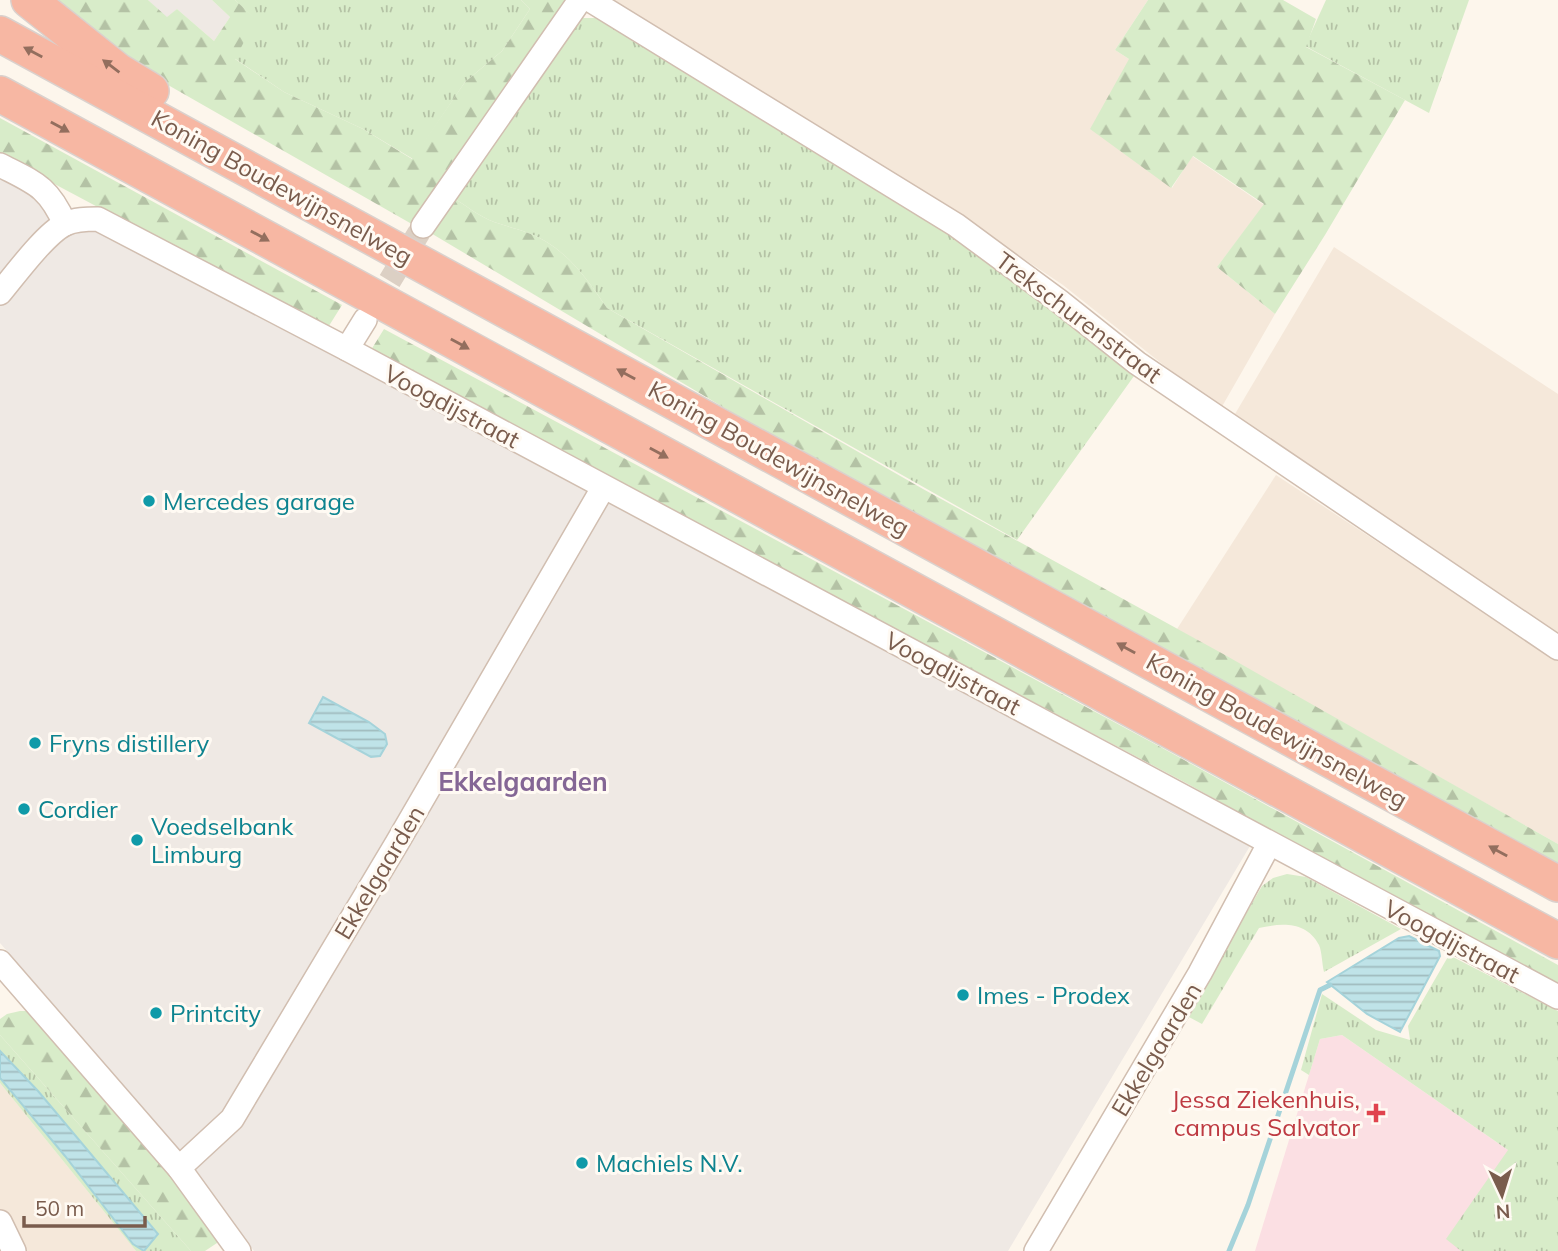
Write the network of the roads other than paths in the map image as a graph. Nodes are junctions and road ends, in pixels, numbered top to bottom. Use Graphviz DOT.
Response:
graph roads {
  1 [pos="29,0"];
  2 [pos="580,0"];
  3 [pos="590,0"];
  4 [pos="0,34"];
  5 [pos="0,94"];
  6 [pos="0,165"];
  7 [pos="287,189"];
  8 [pos="65,224"];
  9 [pos="423,226"];
  10 [pos="0,293"];
  11 [pos="365,320"];
  12 [pos="347,349"];
  13 [pos="603,488"];
  14 [pos="1558,648"];
  15 [pos="1269,844"];
  16 [pos="1558,884"];
  17 [pos="1558,942"];
  18 [pos="0,962"];
  19 [pos="1558,997"];
  20 [pos="178,1168"];
  21 [pos="0,1222"];
  22 [pos="15,1251"];
  23 [pos="239,1251"];
  24 [pos="1036,1251"];
  7 -- 1 [label="highway, one-way"];
  2 -- 9 [label="street"];
  3 -- 14 [label="street, Trekschurenstraat"];
  7 -- 4 [label="highway, Koning Boudewijnsnelweg, one-way"];
  5 -- 17 [label="highway, Koning Boudewijnsnelweg, one-way"];
  6 -- 8 [label="street"];
  16 -- 7 [label="highway, Koning Boudewijnsnelweg, one-way"];
  8 -- 10 [label="street"];
  8 -- 12 [label="street, Voogdijstraat"];
  11 -- 12 [label="street"];
  12 -- 13 [label="street, Voogdijstraat"];
  13 -- 15 [label="street, Voogdijstraat"];
  13 -- 20 [label="street, Ekkelgaarden"];
  15 -- 19 [label="street, Voogdijstraat"];
  15 -- 24 [label="street, Ekkelgaarden"];
  18 -- 20 [label="street"];
  20 -- 23 [label="street"];
  21 -- 22 [label="street"];
}
